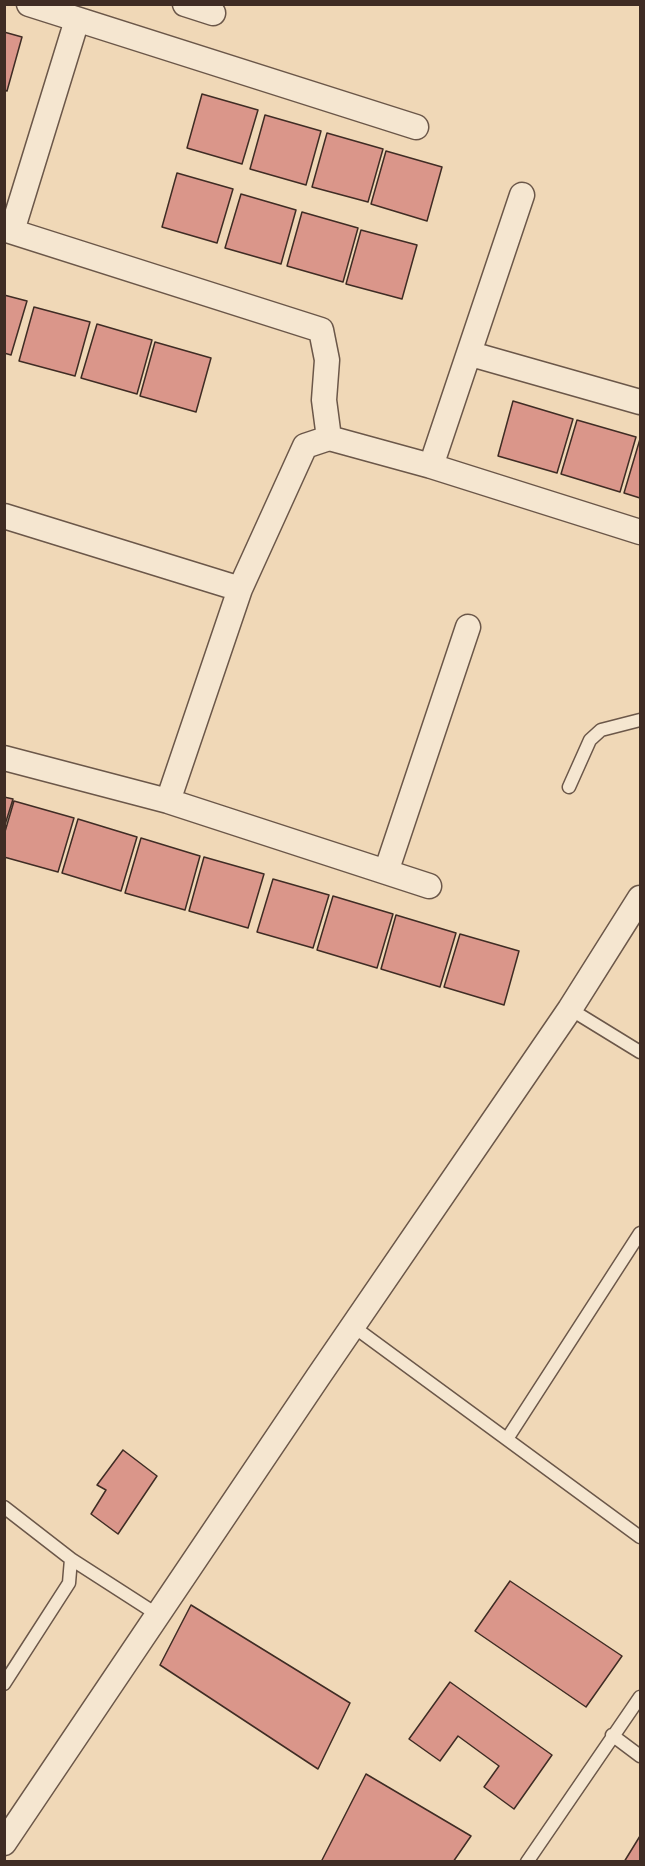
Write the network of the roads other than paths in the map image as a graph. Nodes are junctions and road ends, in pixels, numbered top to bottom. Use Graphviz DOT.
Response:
graph roads {
  1 [pos="29,4"];
  2 [pos="185,4"];
  3 [pos="213,13"];
  4 [pos="77,20"];
  5 [pos="416,127"];
  6 [pos="522,195"];
  7 [pos="8,230"];
  8 [pos="471,354"];
  9 [pos="640,402"];
  10 [pos="329,438"];
  11 [pos="431,466"];
  12 [pos="4,516"];
  13 [pos="640,532"];
  14 [pos="240,589"];
  15 [pos="468,627"];
  16 [pos="640,720"];
  17 [pos="4,758"];
  18 [pos="569,787"];
  19 [pos="168,801"];
  20 [pos="386,872"];
  21 [pos="429,886"];
  22 [pos="640,898"];
  23 [pos="570,1009"];
  24 [pos="640,1052"];
  25 [pos="640,1233"];
  26 [pos="354,1327"];
  27 [pos="507,1439"];
  28 [pos="4,1508"];
  29 [pos="640,1537"];
  30 [pos="71,1559"];
  31 [pos="158,1615"];
  32 [pos="4,1684"];
  33 [pos="640,1697"];
  34 [pos="612,1735"];
  35 [pos="640,1756"];
  36 [pos="4,1843"];
  37 [pos="527,1862"];
  1 -- 4 [label="street"];
  2 -- 3 [label="street"];
  4 -- 5 [label="street"];
  4 -- 7 [label="street"];
  6 -- 8 [label="street"];
  7 -- 10 [label="street"];
  8 -- 9 [label="street"];
  8 -- 11 [label="street"];
  10 -- 11 [label="street"];
  10 -- 14 [label="street"];
  11 -- 13 [label="street"];
  12 -- 14 [label="street"];
  14 -- 19 [label="street"];
  15 -- 20 [label="street"];
  16 -- 18 [label="lane"];
  17 -- 19 [label="street"];
  19 -- 20 [label="street"];
  20 -- 21 [label="street"];
  22 -- 23 [label="street"];
  23 -- 24 [label="lane"];
  23 -- 26 [label="street"];
  25 -- 27 [label="lane"];
  26 -- 27 [label="lane"];
  26 -- 31 [label="street"];
  27 -- 29 [label="lane"];
  28 -- 30 [label="lane"];
  30 -- 31 [label="lane"];
  30 -- 32 [label="lane"];
  31 -- 36 [label="street"];
  33 -- 34 [label="lane"];
  34 -- 35 [label="lane"];
  34 -- 37 [label="lane"];
}
